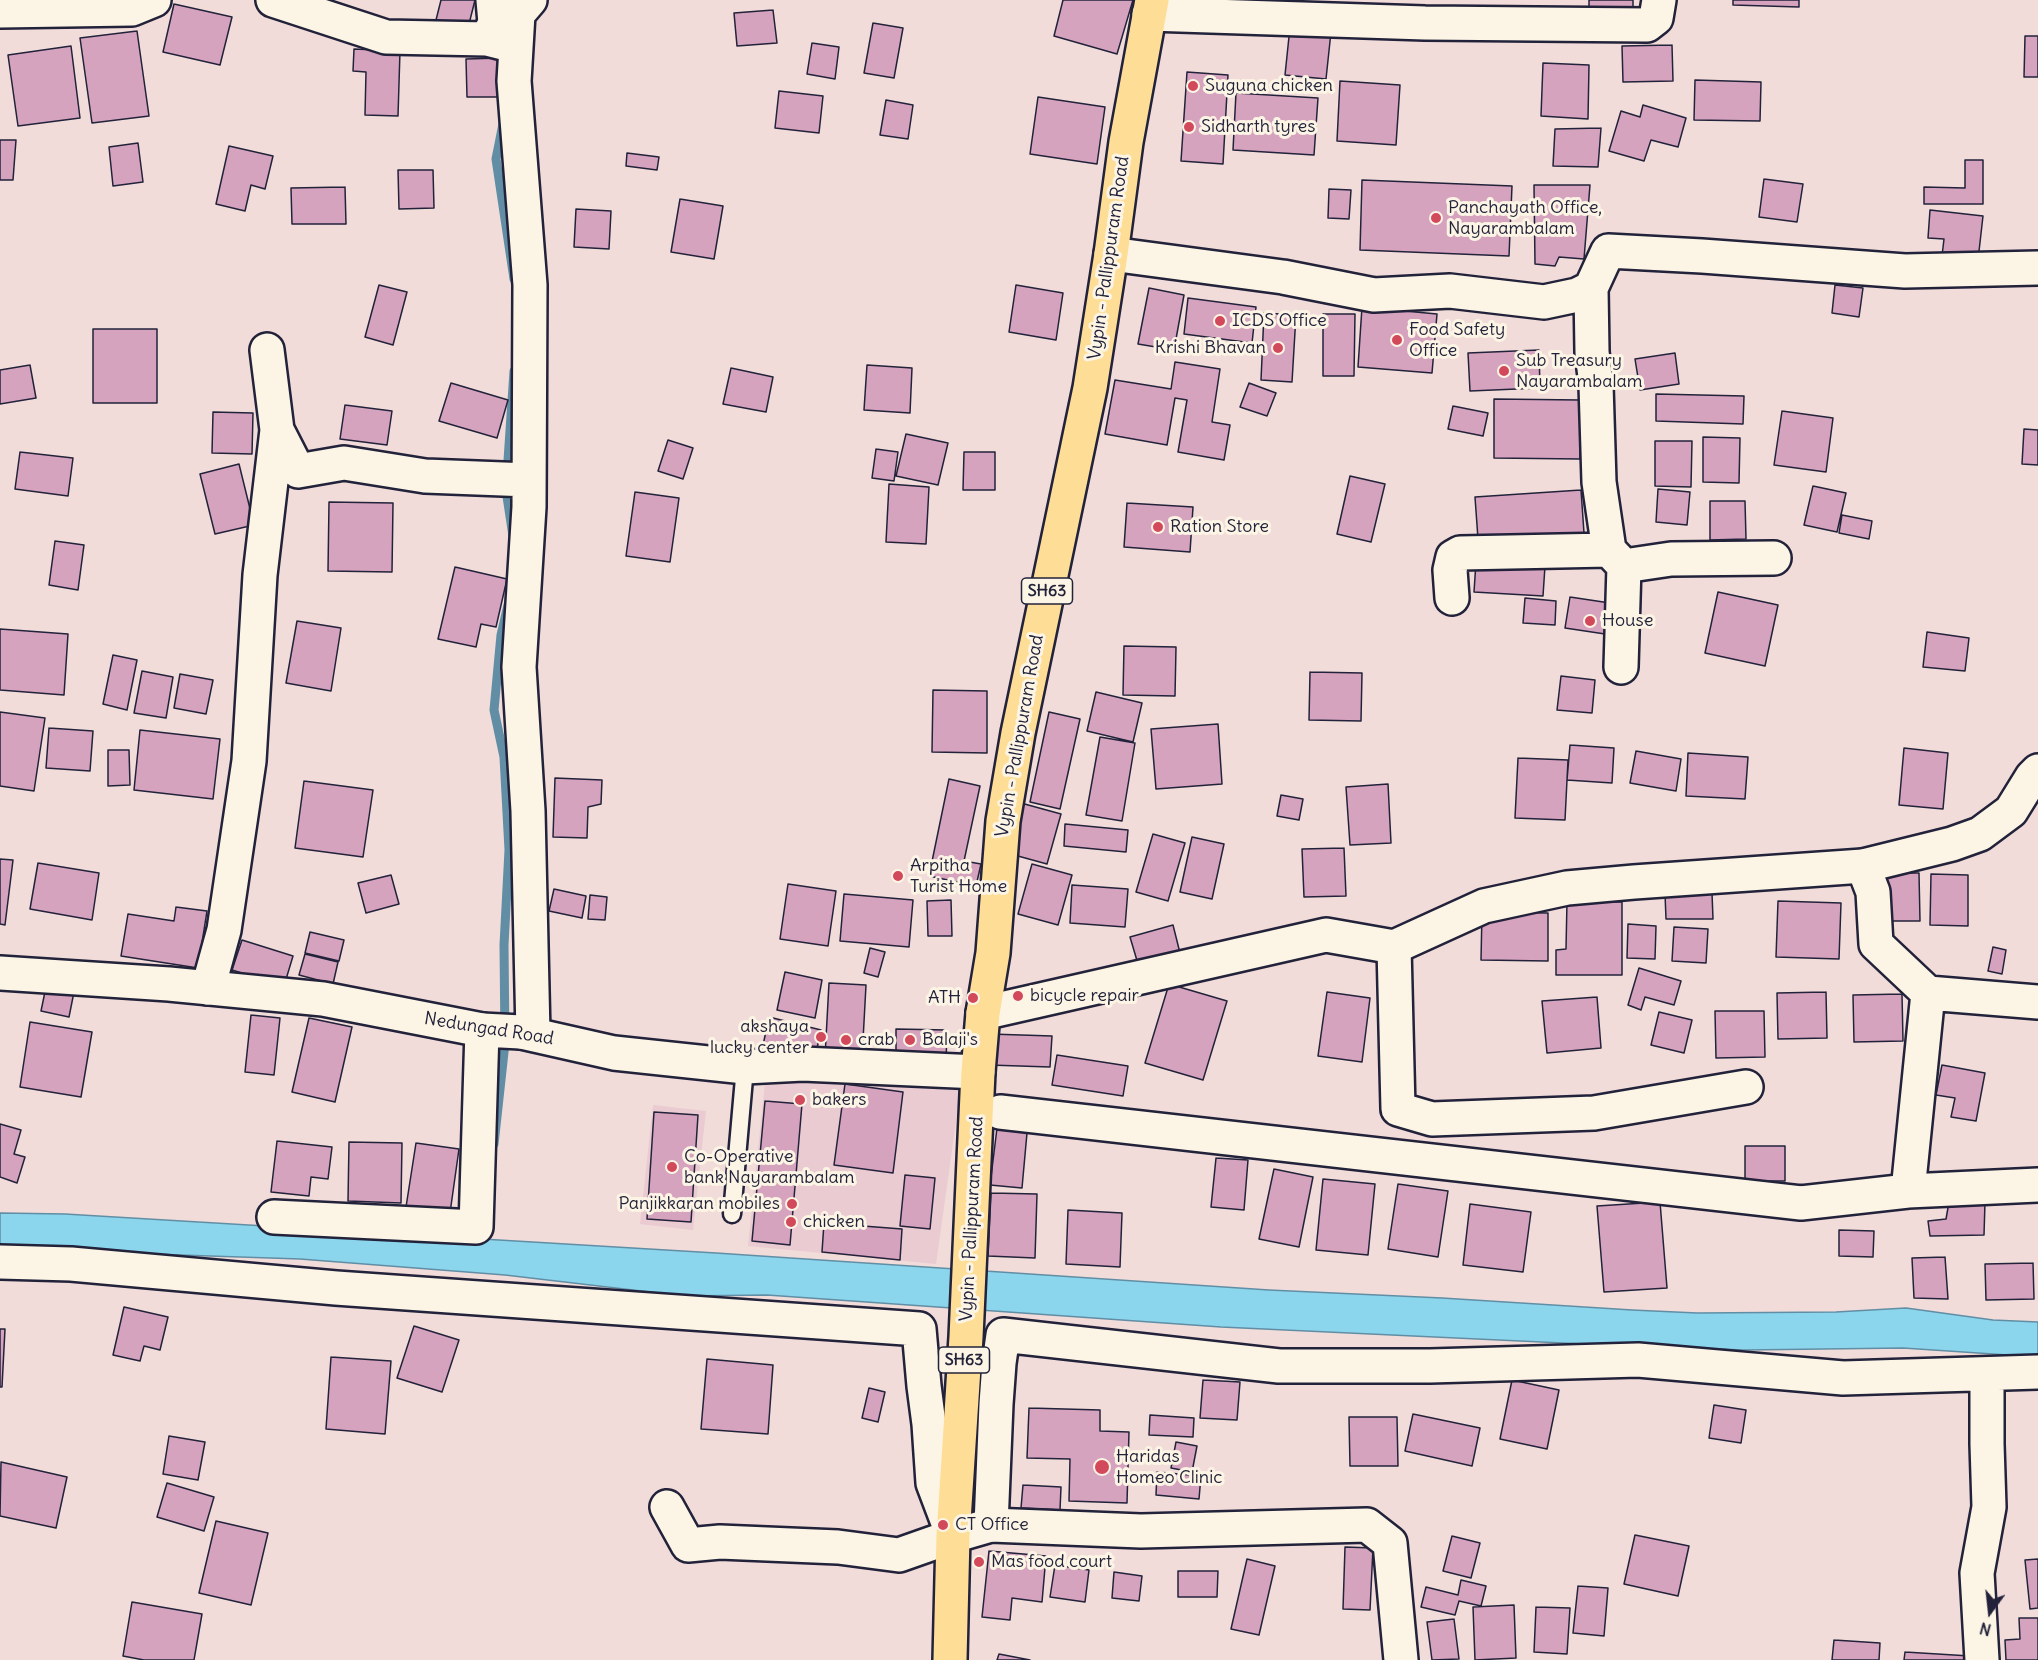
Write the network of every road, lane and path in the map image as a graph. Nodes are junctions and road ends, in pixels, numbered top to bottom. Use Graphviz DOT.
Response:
graph roads {
  1 [pos="154,0"];
  2 [pos="273,0"];
  3 [pos="494,0"];
  4 [pos="530,0"];
  5 [pos="1659,0"];
  6 [pos="1150,7"];
  7 [pos="1340,10"];
  8 [pos="0,11"];
  9 [pos="504,44"];
  10 [pos="1111,254"];
  11 [pos="2038,268"];
  12 [pos="1591,288"];
  13 [pos="267,350"];
  14 [pos="277,430"];
  15 [pos="514,479"];
  16 [pos="1616,558"];
  17 [pos="1774,558"];
  18 [pos="1452,598"];
  19 [pos="1621,667"];
  20 [pos="2038,771"];
  21 [pos="1863,866"];
  22 [pos="1394,947"];
  23 [pos="0,973"];
  24 [pos="208,988"];
  25 [pos="1928,993"];
  26 [pos="2038,1002"];
  27 [pos="983,1013"];
  28 [pos="482,1030"];
  29 [pos="527,1033"];
  30 [pos="745,1067"];
  31 [pos="978,1072"];
  32 [pos="1746,1087"];
  33 [pos="1000,1112"];
  34 [pos="2038,1185"];
  35 [pos="1908,1191"];
  36 [pos="732,1214"];
  37 [pos="274,1217"];
  38 [pos="0,1262"];
  39 [pos="2038,1372"];
  40 [pos="1987,1374"];
  41 [pos="667,1507"];
  42 [pos="991,1525"];
  43 [pos="953,1536"];
  44 [pos="950,1660"];
  45 [pos="1401,1660"];
  46 [pos="1982,1660"];
  1 -- 8 [label="street"];
  2 -- 9 [label="street"];
  3 -- 9 [label="street"];
  4 -- 9 [label="street"];
  5 -- 7 [label="street"];
  6 -- 7 [label="street"];
  6 -- 10 [label="main road, Vypin - Pallippuram Road / SH63"];
  9 -- 15 [label="street"];
  10 -- 12 [label="street"];
  10 -- 27 [label="main road, Vypin - Pallippuram Road / SH63"];
  11 -- 12 [label="street"];
  12 -- 16 [label="street"];
  13 -- 14 [label="street"];
  14 -- 15 [label="street"];
  14 -- 24 [label="street"];
  15 -- 29 [label="street"];
  16 -- 17 [label="street"];
  16 -- 18 [label="street"];
  16 -- 19 [label="street"];
  20 -- 21 [label="street"];
  21 -- 22 [label="street"];
  21 -- 25 [label="street"];
  22 -- 27 [label="street"];
  22 -- 32 [label="street"];
  23 -- 24 [label="street, Nedungad Road"];
  24 -- 28 [label="street, Nedungad Road"];
  25 -- 26 [label="street"];
  25 -- 35 [label="street"];
  27 -- 31 [label="main road, Vypin - Pallippuram Road / SH63"];
  28 -- 29 [label="street, Nedungad Road"];
  28 -- 37 [label="street"];
  29 -- 30 [label="street, Nedungad Road"];
  30 -- 31 [label="street, Nedungad Road"];
  30 -- 36 [label="lane"];
  31 -- 43 [label="main road, Vypin - Pallippuram Road / SH63"];
  33 -- 35 [label="street"];
  34 -- 35 [label="street"];
  38 -- 43 [label="street"];
  39 -- 40 [label="street"];
  40 -- 42 [label="street"];
  40 -- 46 [label="street"];
  41 -- 43 [label="street"];
  42 -- 43 [label="street"];
  42 -- 45 [label="street"];
  43 -- 44 [label="main road, Vypin - Pallippuram Road / SH63"];
}
